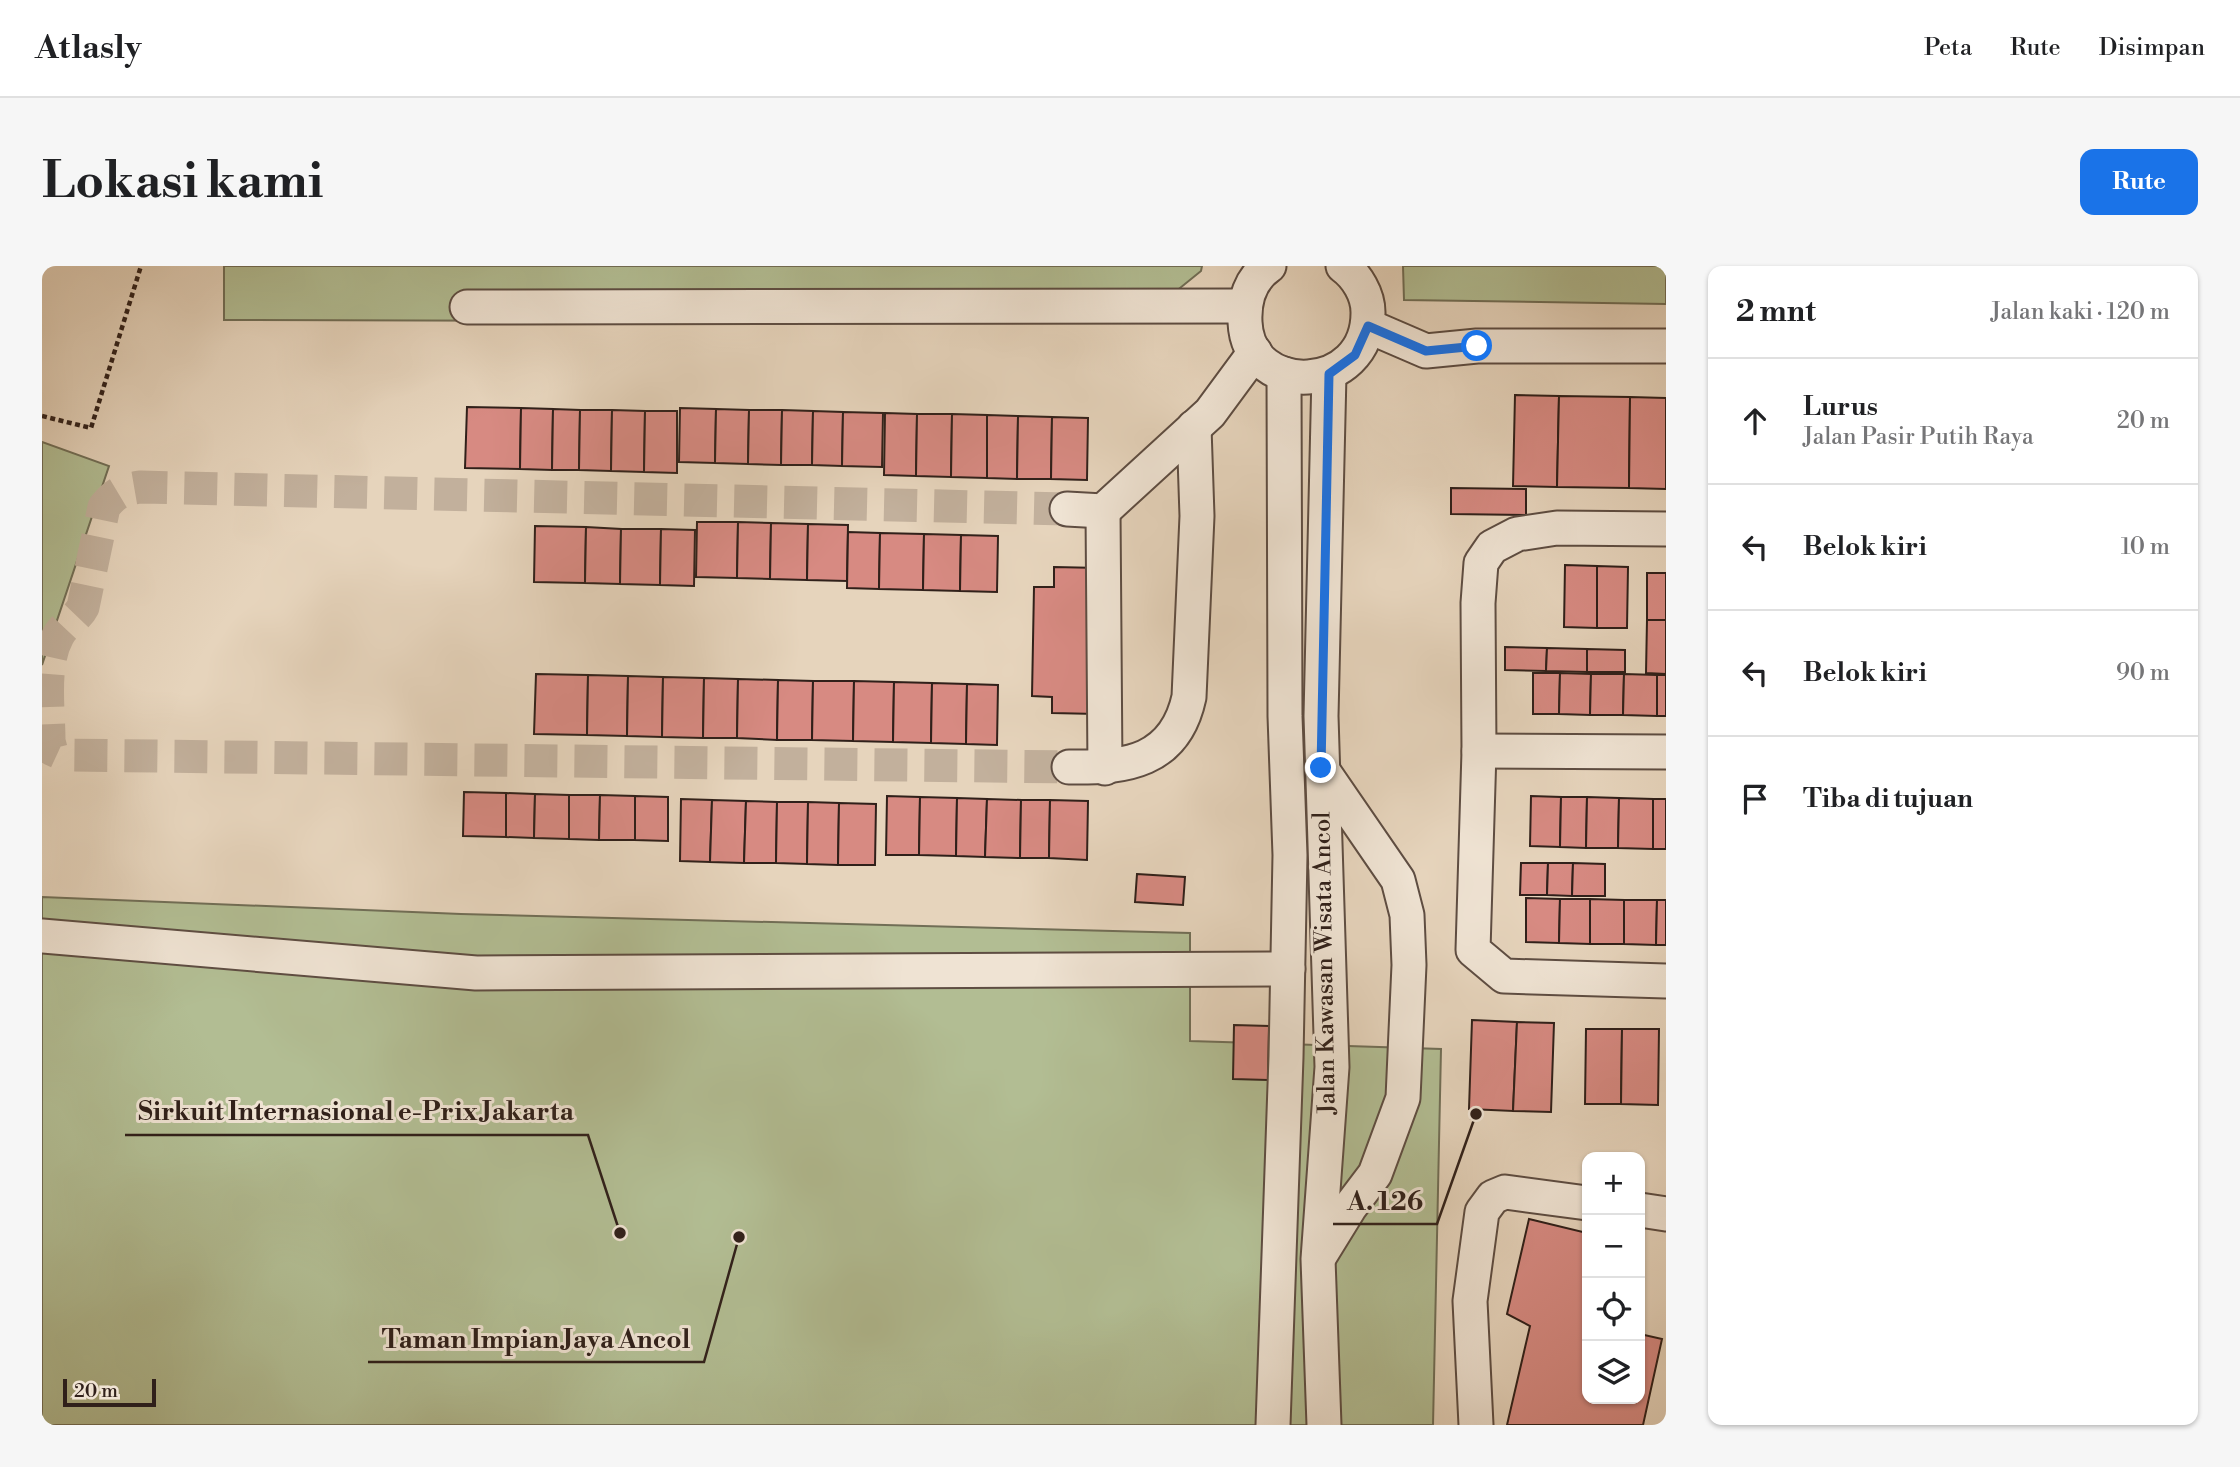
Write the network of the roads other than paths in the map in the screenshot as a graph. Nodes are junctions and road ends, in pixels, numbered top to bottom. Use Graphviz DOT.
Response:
graph roads {
  1 [pos="1269,266"];
  2 [pos="1343,266"];
  3 [pos="1244,306"];
  4 [pos="467,307"];
  5 [pos="1368,326"];
  6 [pos="1666,346"];
  7 [pos="1255,352"];
  8 [pos="1284,374"];
  9 [pos="1329,374"];
  10 [pos="1194,427"];
  11 [pos="1067,509"];
  12 [pos="1103,511"];
  13 [pos="1666,529"];
  14 [pos="1479,751"];
  15 [pos="1666,752"];
  16 [pos="1069,767"];
  17 [pos="1105,768"];
  18 [pos="1321,768"];
  19 [pos="42,936"];
  20 [pos="1288,969"];
  21 [pos="1666,981"];
  22 [pos="1582,1202"];
  23 [pos="1645,1211"];
  24 [pos="1666,1214"];
  25 [pos="1318,1259"];
  26 [pos="1273,1419"];
  27 [pos="1324,1422"];
  28 [pos="1476,1425"];
  1 -- 3 [label="street"];
  2 -- 5 [label="street"];
  3 -- 4 [label="street"];
  3 -- 7 [label="street"];
  5 -- 6 [label="street"];
  5 -- 9 [label="street"];
  7 -- 8 [label="street"];
  7 -- 10 [label="street"];
  8 -- 9 [label="street"];
  8 -- 20 [label="street, Jalan Kawasan Wisata Ancol"];
  9 -- 18 [label="street, Jalan Kawasan Wisata Ancol"];
  10 -- 12 [label="street"];
  10 -- 17 [label="street"];
  11 -- 12 [label="street"];
  12 -- 17 [label="street"];
  13 -- 14 [label="street"];
  14 -- 15 [label="street"];
  14 -- 21 [label="street"];
  16 -- 17 [label="street"];
  18 -- 25 [label="street, Jalan Kawasan Wisata Ancol"];
  18 -- 25 [label="street"];
  19 -- 20 [label="street"];
  20 -- 26 [label="street, Jalan Kawasan Wisata Ancol"];
  22 -- 28 [label="street"];
  23 -- 24 [label="street"];
  25 -- 27 [label="street, Jalan Kawasan Wisata Ancol"];
  26 -- 27 [label="street"];
}
